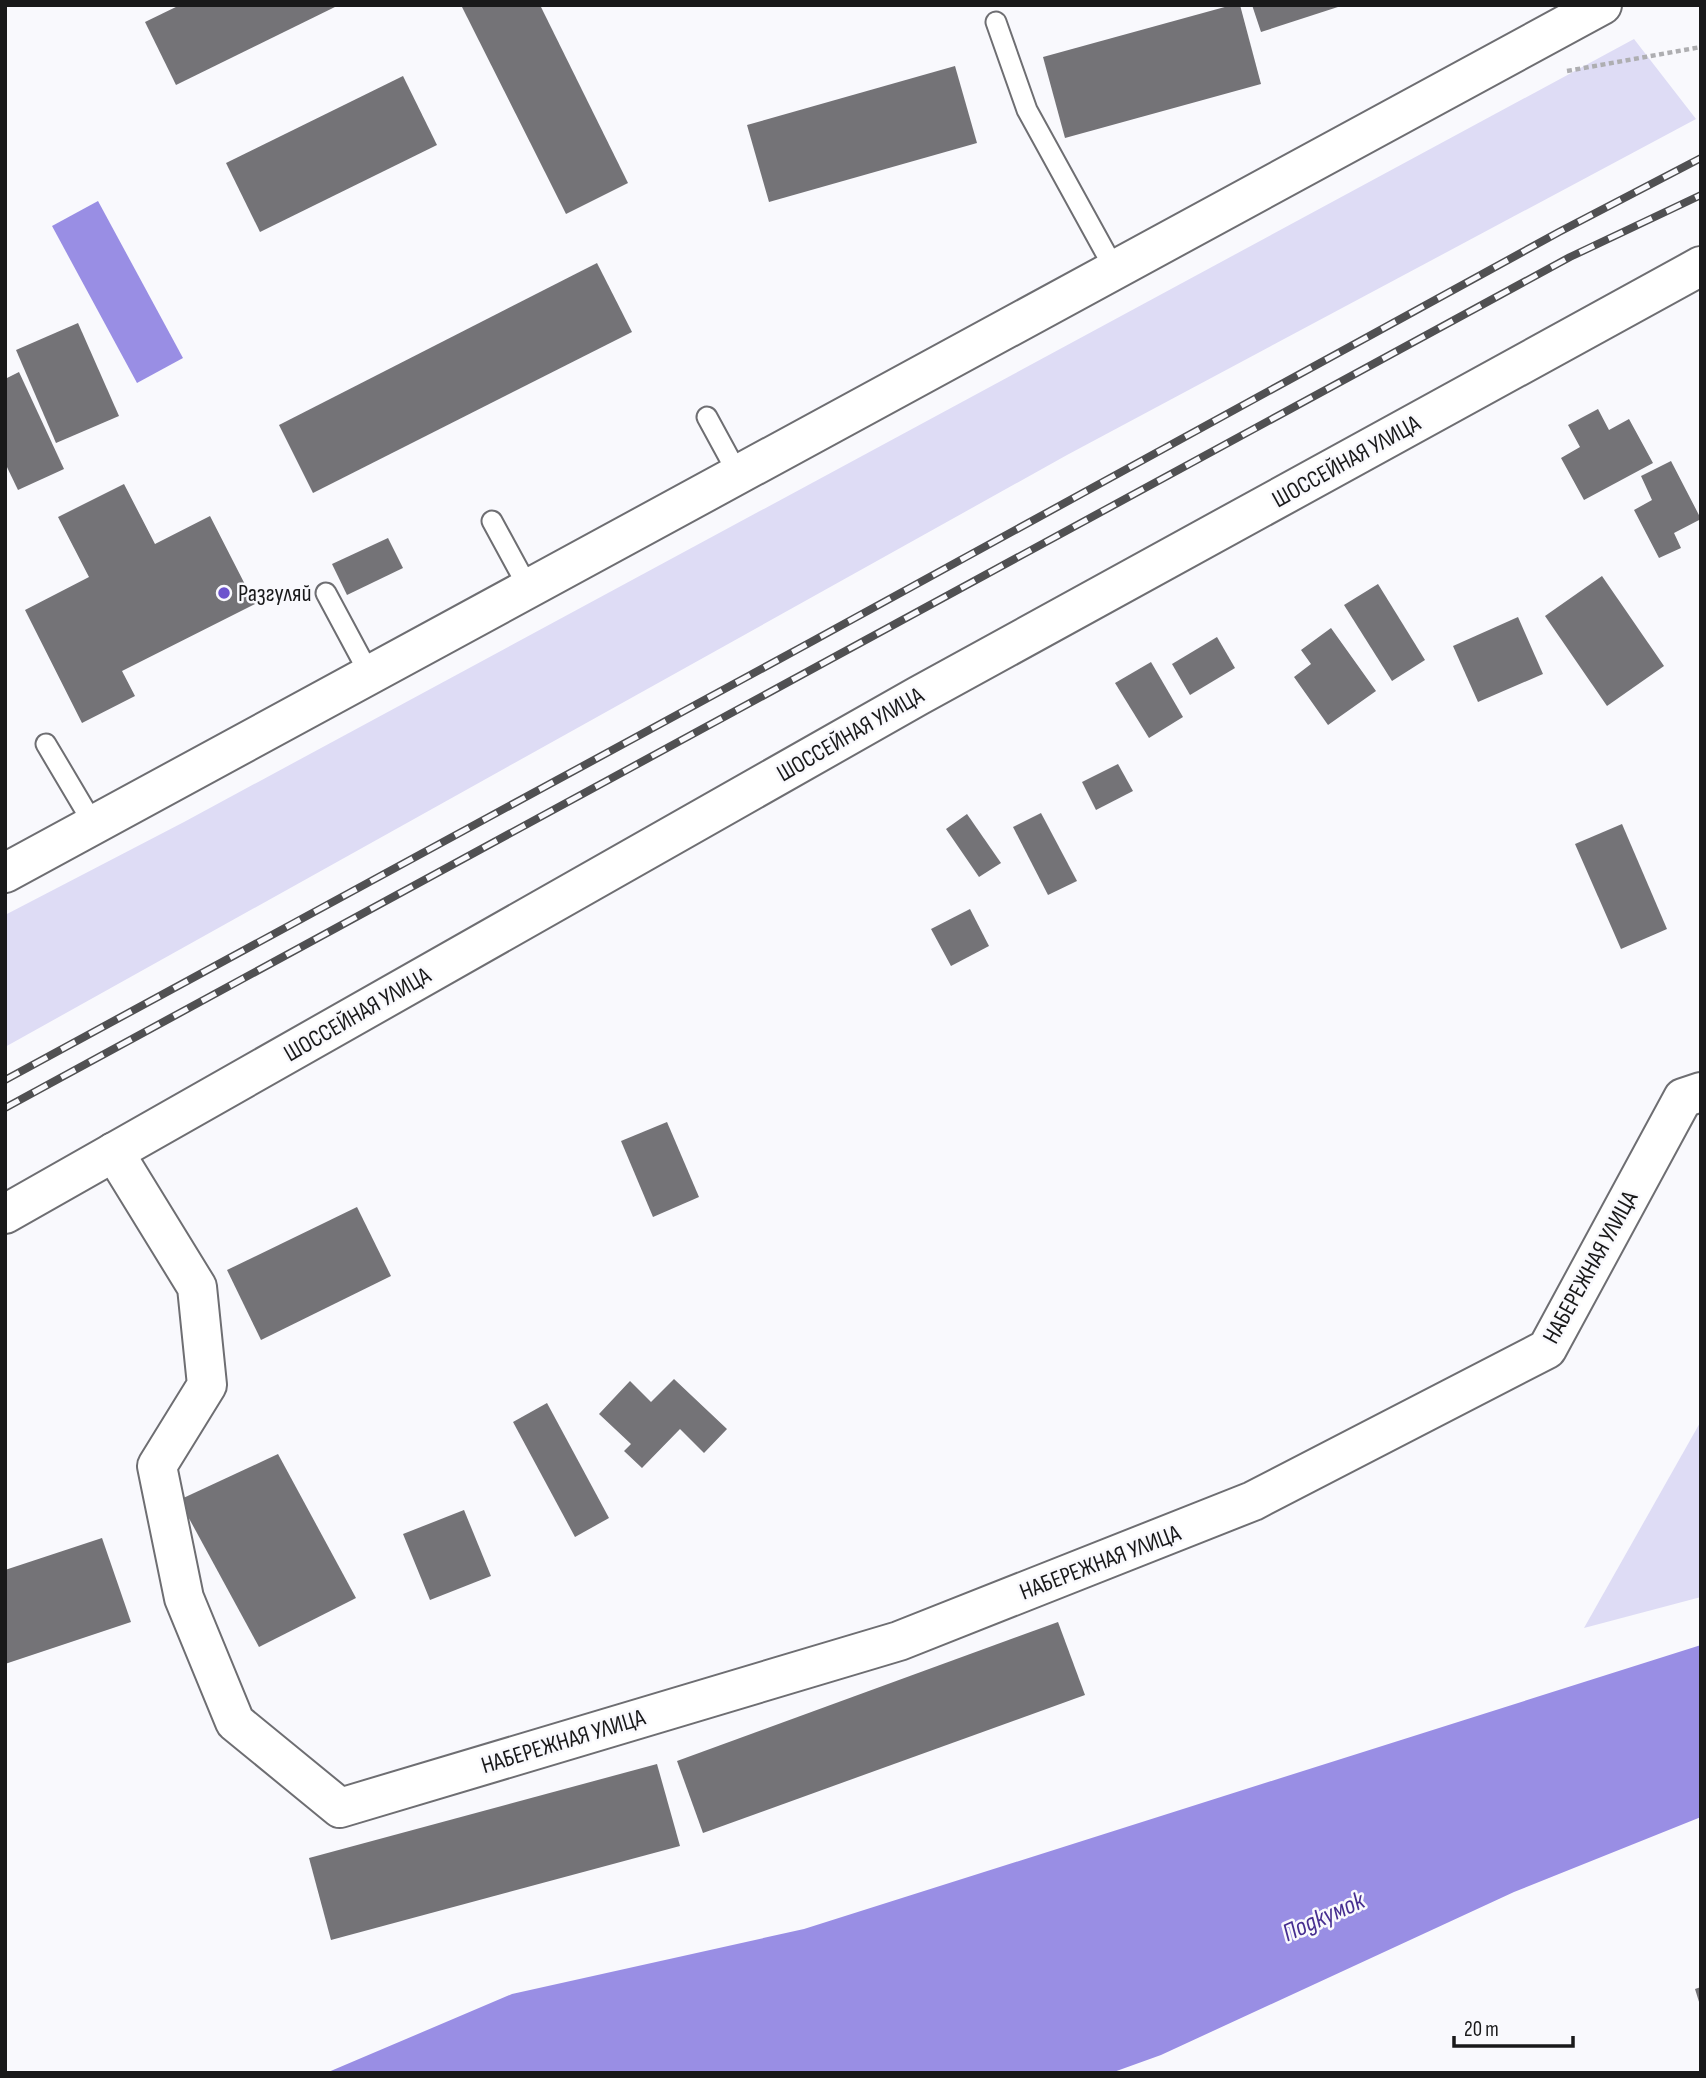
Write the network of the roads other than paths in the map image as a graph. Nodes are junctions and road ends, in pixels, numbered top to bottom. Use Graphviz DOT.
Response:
graph roads {
  1 [pos="1588,8"];
  2 [pos="996,22"];
  3 [pos="1701,266"];
  4 [pos="1115,270"];
  5 [pos="707,417"];
  6 [pos="738,474"];
  7 [pos="492,521"];
  8 [pos="529,589"];
  9 [pos="326,593"];
  10 [pos="370,675"];
  11 [pos="46,744"];
  12 [pos="94,825"];
  13 [pos="5,873"];
  14 [pos="1701,1092"];
  15 [pos="114,1152"];
  16 [pos="5,1214"];
  1 -- 4 [label="street"];
  2 -- 4 [label="lane"];
  3 -- 15 [label="street, ШОССЕЙНАЯ УЛИЦА"];
  4 -- 6 [label="street"];
  5 -- 6 [label="lane"];
  6 -- 8 [label="street"];
  7 -- 8 [label="lane"];
  8 -- 10 [label="street"];
  9 -- 10 [label="lane"];
  10 -- 12 [label="street"];
  11 -- 12 [label="lane"];
  12 -- 13 [label="street"];
  14 -- 15 [label="street, НАБЕРЕЖНАЯ УЛИЦА"];
  15 -- 16 [label="street, ШОССЕЙНАЯ УЛИЦА"];
}
